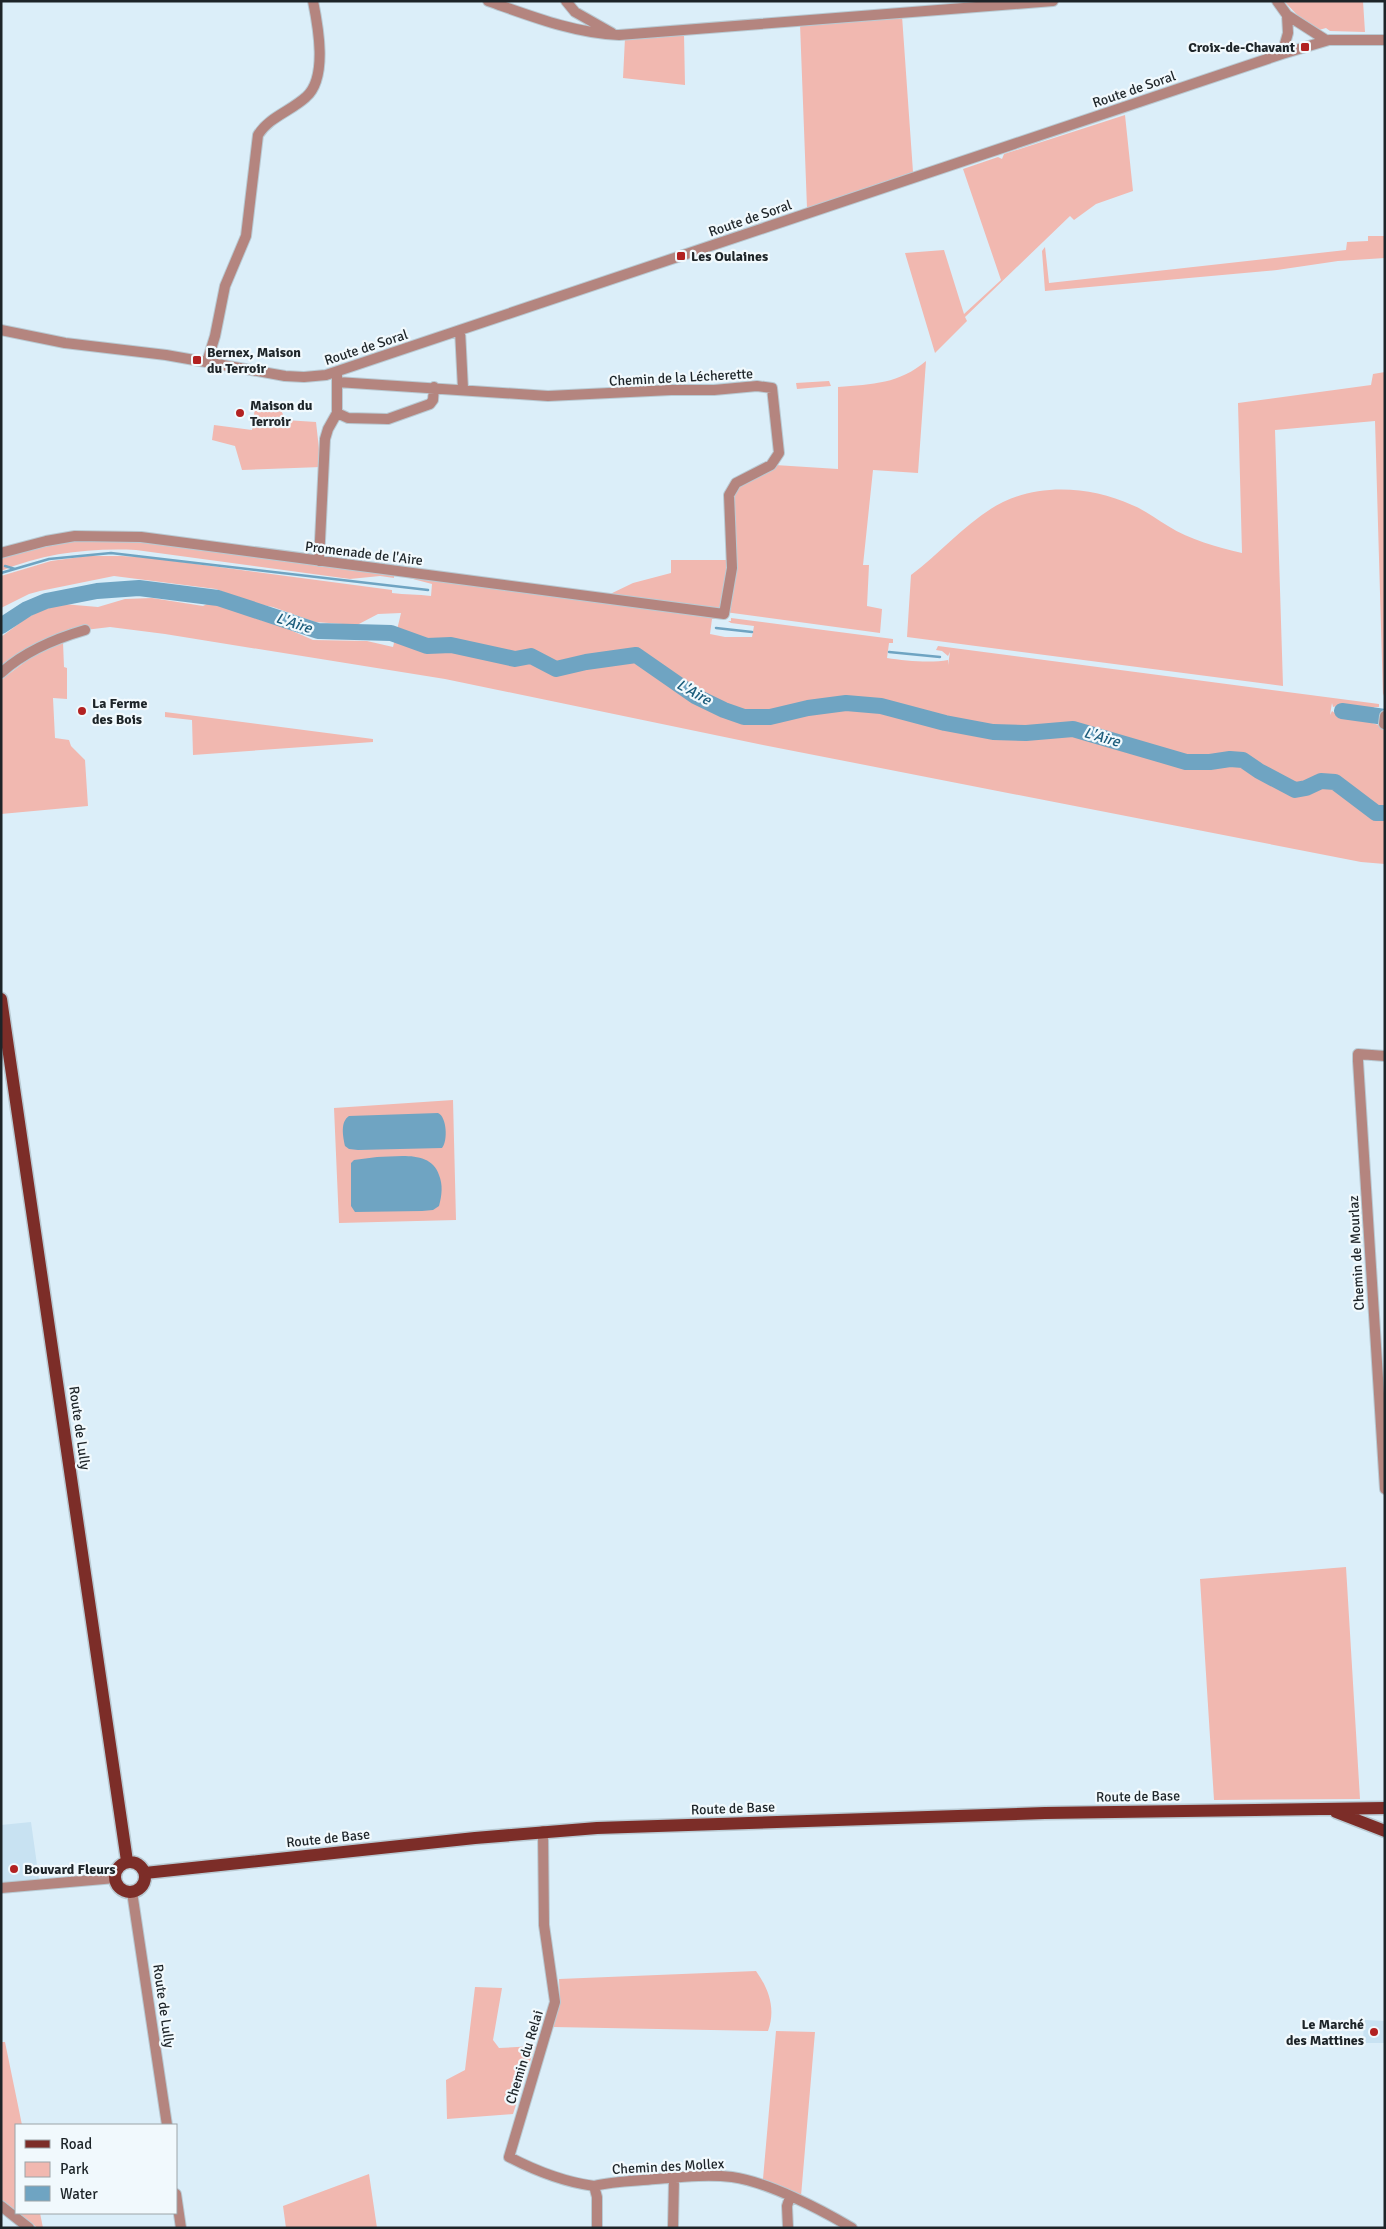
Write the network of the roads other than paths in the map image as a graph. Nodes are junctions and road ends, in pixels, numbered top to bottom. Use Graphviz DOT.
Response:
graph roads {
  1 [pos="312,1"];
  2 [pos="488,1"];
  3 [pos="566,1"];
  4 [pos="1053,1"];
  5 [pos="1277,1"];
  6 [pos="1287,15"];
  7 [pos="615,35"];
  8 [pos="1326,40"];
  9 [pos="1385,40"];
  10 [pos="1282,54"];
  11 [pos="1,330"];
  12 [pos="460,330"];
  13 [pos="207,362"];
  14 [pos="337,377"];
  15 [pos="434,388"];
  16 [pos="463,389"];
  17 [pos="337,413"];
  18 [pos="1,553"];
  19 [pos="319,561"];
  20 [pos="724,614"];
  21 [pos="85,630"];
  22 [pos="1,673"];
  23 [pos="1,999"];
  24 [pos="1385,1056"];
  25 [pos="1385,1489"];
  26 [pos="1385,1808"];
  27 [pos="1324,1810"];
  28 [pos="1385,1830"];
  29 [pos="544,1832"];
  30 [pos="128,1861"];
  31 [pos="145,1873"];
  32 [pos="115,1878"];
  33 [pos="1,1888"];
  34 [pos="132,1892"];
  35 [pos="167,2124"];
  36 [pos="674,2178"];
  37 [pos="594,2186"];
  38 [pos="790,2197"];
  39 [pos="1,2206"];
  40 [pos="178,2208"];
  41 [pos="29,2228"];
  42 [pos="181,2228"];
  43 [pos="597,2228"];
  44 [pos="673,2228"];
  45 [pos="788,2228"];
  46 [pos="852,2228"];
  1 -- 13 [label="street"];
  2 -- 7 [label="street"];
  3 -- 7 [label="street"];
  4 -- 7 [label="street"];
  5 -- 6 [label="street"];
  6 -- 8 [label="street"];
  6 -- 10 [label="street"];
  8 -- 9 [label="street, Route de Soral"];
  8 -- 10 [label="street, Route de Soral"];
  10 -- 12 [label="street, Route de Soral"];
  11 -- 13 [label="street, Route de Soral"];
  12 -- 14 [label="street, Route de Soral"];
  12 -- 16 [label="street"];
  13 -- 14 [label="street, Route de Soral"];
  14 -- 15 [label="street, Chemin de la Lécherette"];
  14 -- 17 [label="street"];
  15 -- 16 [label="street, Chemin de la Lécherette"];
  15 -- 17 [label="street"];
  16 -- 20 [label="street, Chemin de la Lécherette"];
  17 -- 19 [label="street"];
  18 -- 19 [label="street, Promenade de l'Aire"];
  19 -- 20 [label="street, Promenade de l'Aire"];
  21 -- 22 [label="street"];
  23 -- 30 [label="main road, Route de Lully"];
  24 -- 25 [label="street, Chemin de Mourlaz"];
  26 -- 27 [label="main road, Route de Base"];
  27 -- 28 [label="main road, Route de Base"];
  27 -- 29 [label="main road, Route de Base"];
  29 -- 31 [label="main road, Route de Base"];
  29 -- 37 [label="street, Chemin du Relai"];
  30 -- 31 [label="main road"];
  30 -- 32 [label="main road"];
  31 -- 34 [label="main road"];
  32 -- 33 [label="street"];
  32 -- 34 [label="main road"];
  34 -- 35 [label="street, Route de Lully"];
  36 -- 37 [label="street, Chemin des Mollex"];
  36 -- 38 [label="street, Chemin des Mollex"];
  36 -- 44 [label="street"];
  37 -- 43 [label="street"];
  38 -- 45 [label="street"];
  38 -- 46 [label="street, Chemin des Mollex"];
  39 -- 41 [label="street"];
  40 -- 42 [label="street"];
}
